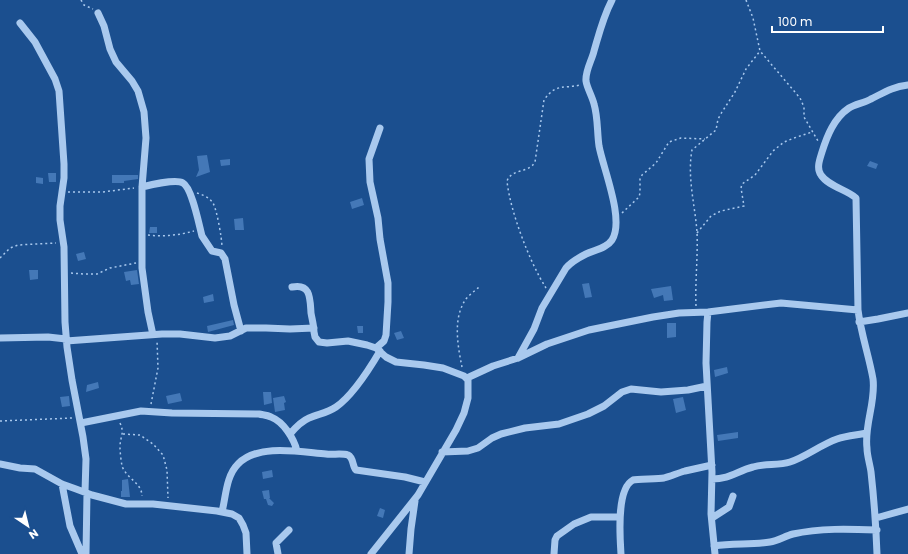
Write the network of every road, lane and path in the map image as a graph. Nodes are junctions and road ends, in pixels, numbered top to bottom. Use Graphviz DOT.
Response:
graph roads {
  1 [pos="81,0"];
  2 [pos="612,0"];
  3 [pos="746,0"];
  4 [pos="98,13"];
  5 [pos="20,23"];
  6 [pos="760,51"];
  7 [pos="586,82"];
  8 [pos="908,85"];
  9 [pos="380,128"];
  10 [pos="812,132"];
  11 [pos="705,139"];
  12 [pos="823,148"];
  13 [pos="142,187"];
  14 [pos="188,190"];
  15 [pos="62,192"];
  16 [pos="616,219"];
  17 [pos="200,231"];
  18 [pos="697,233"];
  19 [pos="142,234"];
  20 [pos="64,243"];
  21 [pos="221,253"];
  22 [pos="0,258"];
  23 [pos="142,263"];
  24 [pos="64,272"];
  25 [pos="479,286"];
  26 [pos="292,287"];
  27 [pos="550,294"];
  28 [pos="858,310"];
  29 [pos="696,312"];
  30 [pos="708,312"];
  31 [pos="908,313"];
  32 [pos="859,322"];
  33 [pos="314,328"];
  34 [pos="241,331"];
  35 [pos="155,335"];
  36 [pos="0,338"];
  37 [pos="66,340"];
  38 [pos="378,350"];
  39 [pos="518,358"];
  40 [pos="466,377"];
  41 [pos="708,386"];
  42 [pos="149,412"];
  43 [pos="116,416"];
  44 [pos="80,420"];
  45 [pos="0,421"];
  46 [pos="867,433"];
  47 [pos="123,434"];
  48 [pos="290,434"];
  49 [pos="297,451"];
  50 [pos="442,452"];
  51 [pos="0,464"];
  52 [pos="712,465"];
  53 [pos="712,479"];
  54 [pos="425,482"];
  55 [pos="62,484"];
  56 [pos="86,493"];
  57 [pos="733,496"];
  58 [pos="415,499"];
  59 [pos="142,504"];
  60 [pos="167,506"];
  61 [pos="908,509"];
  62 [pos="222,512"];
  63 [pos="620,517"];
  64 [pos="712,518"];
  65 [pos="876,518"];
  66 [pos="289,530"];
  67 [pos="876,530"];
  68 [pos="714,546"];
  69 [pos="82,554"];
  70 [pos="86,554"];
  71 [pos="247,554"];
  72 [pos="278,554"];
  73 [pos="371,554"];
  74 [pos="409,554"];
  75 [pos="554,554"];
  76 [pos="621,554"];
  77 [pos="715,554"];
  78 [pos="877,554"];
  1 -- 4 [label="path"];
  2 -- 7 [label="street"];
  3 -- 6 [label="path"];
  4 -- 13 [label="street"];
  5 -- 15 [label="street"];
  6 -- 10 [label="path"];
  6 -- 11 [label="path"];
  7 -- 16 [label="street"];
  7 -- 27 [label="path"];
  8 -- 12 [label="street"];
  9 -- 38 [label="street"];
  10 -- 12 [label="path"];
  10 -- 18 [label="path"];
  11 -- 16 [label="path"];
  11 -- 18 [label="path"];
  12 -- 28 [label="street"];
  13 -- 14 [label="street"];
  13 -- 15 [label="path"];
  13 -- 19 [label="street"];
  14 -- 17 [label="street"];
  14 -- 21 [label="path"];
  15 -- 20 [label="street"];
  16 -- 27 [label="street"];
  17 -- 19 [label="path"];
  17 -- 21 [label="street"];
  18 -- 29 [label="path"];
  19 -- 23 [label="street"];
  20 -- 22 [label="path"];
  20 -- 24 [label="street"];
  21 -- 34 [label="street"];
  23 -- 24 [label="path"];
  23 -- 35 [label="street"];
  24 -- 37 [label="street"];
  25 -- 40 [label="path"];
  26 -- 33 [label="street"];
  27 -- 39 [label="street"];
  28 -- 30 [label="street"];
  28 -- 32 [label="street"];
  29 -- 30 [label="street"];
  29 -- 39 [label="street"];
  30 -- 41 [label="street"];
  31 -- 32 [label="street"];
  32 -- 46 [label="street"];
  33 -- 34 [label="street"];
  33 -- 38 [label="street"];
  34 -- 35 [label="street"];
  35 -- 37 [label="street"];
  35 -- 42 [label="path"];
  36 -- 37 [label="street"];
  37 -- 44 [label="street"];
  38 -- 40 [label="street"];
  38 -- 48 [label="street"];
  39 -- 40 [label="street"];
  40 -- 50 [label="street"];
  41 -- 50 [label="street"];
  41 -- 52 [label="street"];
  42 -- 43 [label="street"];
  42 -- 48 [label="street"];
  43 -- 44 [label="street"];
  43 -- 47 [label="path"];
  44 -- 45 [label="path"];
  44 -- 56 [label="street"];
  46 -- 53 [label="street"];
  46 -- 65 [label="street"];
  47 -- 59 [label="path"];
  47 -- 60 [label="path"];
  48 -- 49 [label="street"];
  49 -- 54 [label="street"];
  49 -- 62 [label="street"];
  50 -- 54 [label="street"];
  51 -- 55 [label="street"];
  52 -- 53 [label="street"];
  52 -- 63 [label="street"];
  53 -- 64 [label="street"];
  54 -- 58 [label="street"];
  55 -- 56 [label="street"];
  55 -- 69 [label="street"];
  56 -- 59 [label="street"];
  56 -- 70 [label="street"];
  57 -- 64 [label="street"];
  58 -- 73 [label="street"];
  58 -- 74 [label="street"];
  59 -- 60 [label="street"];
  60 -- 62 [label="street"];
  61 -- 65 [label="street"];
  62 -- 71 [label="street"];
  63 -- 75 [label="street"];
  63 -- 76 [label="street"];
  64 -- 68 [label="street"];
  65 -- 67 [label="street"];
  66 -- 72 [label="street"];
  67 -- 68 [label="street"];
  67 -- 78 [label="street"];
  68 -- 77 [label="street"];
}
